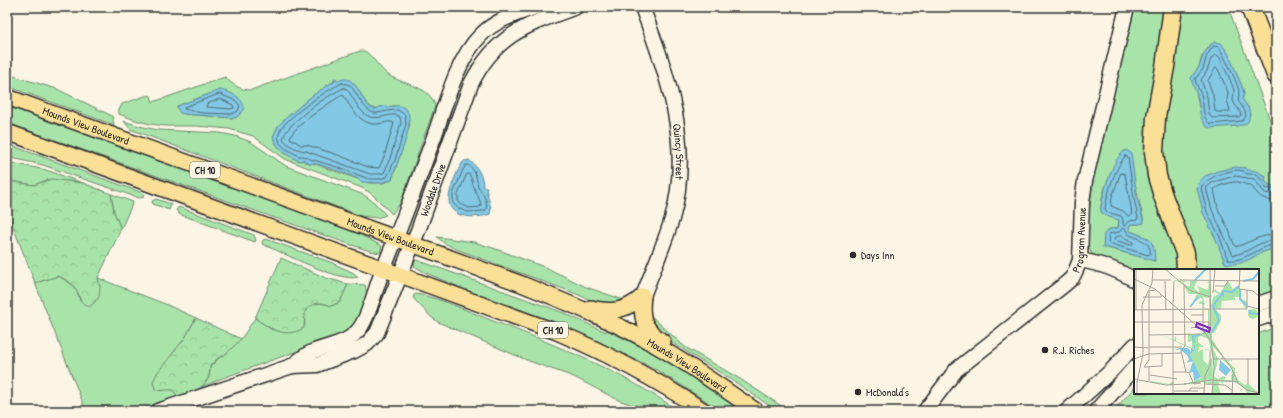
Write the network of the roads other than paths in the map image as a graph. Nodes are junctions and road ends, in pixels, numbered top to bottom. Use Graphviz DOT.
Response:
graph roads {
  1 [pos="536,7"];
  2 [pos="576,7"];
  3 [pos="642,7"];
  4 [pos="1127,7"];
  5 [pos="1173,7"];
  6 [pos="1250,7"];
  7 [pos="1276,75"];
  8 [pos="7,97"];
  9 [pos="7,132"];
  10 [pos="396,239"];
  11 [pos="412,245"];
  12 [pos="1080,260"];
  13 [pos="384,268"];
  14 [pos="1186,269"];
  15 [pos="400,274"];
  16 [pos="1134,279"];
  17 [pos="643,296"];
  18 [pos="1276,298"];
  19 [pos="565,301"];
  20 [pos="1259,304"];
  21 [pos="1276,313"];
  22 [pos="1259,319"];
  23 [pos="1134,346"];
  24 [pos="292,366"];
  25 [pos="1134,368"];
  26 [pos="723,387"];
  27 [pos="158,411"];
  28 [pos="704,411"];
  29 [pos="756,411"];
  30 [pos="925,411"];
  31 [pos="1067,411"];
  32 [pos="1096,411"];
  1 -- 10 [label="street, Woodale Drive"];
  2 -- 11 [label="street, Woodale Drive"];
  3 -- 17 [label="street, Quincy Street"];
  4 -- 12 [label="street, Program Avenue"];
  5 -- 14 [label="highway"];
  6 -- 7 [label="highway"];
  8 -- 10 [label="main road, Mounds View Boulevard / CH 10"];
  9 -- 13 [label="main road, CH 10"];
  10 -- 11 [label="main road, Mounds View Boulevard / CH 10"];
  10 -- 13 [label="street, Woodale Drive"];
  11 -- 15 [label="street, Woodale Drive"];
  11 -- 19 [label="main road, Mounds View Boulevard / CH 10"];
  12 -- 16 [label="street"];
  12 -- 30 [label="street, Program Avenue"];
  13 -- 15 [label="main road, CH 10"];
  13 -- 24 [label="street, Woodale Drive"];
  15 -- 24 [label="street, Woodale Drive"];
  15 -- 28 [label="main road, CH 10"];
  17 -- 19 [label="main road"];
  17 -- 26 [label="main road"];
  18 -- 20 [label="street"];
  19 -- 26 [label="main road, Mounds View Boulevard / CH 10"];
  21 -- 22 [label="street"];
  23 -- 31 [label="street"];
  24 -- 27 [label="street, Woodale Drive"];
  25 -- 32 [label="street"];
  26 -- 29 [label="main road, Mounds View Boulevard / CH 10"];
}
